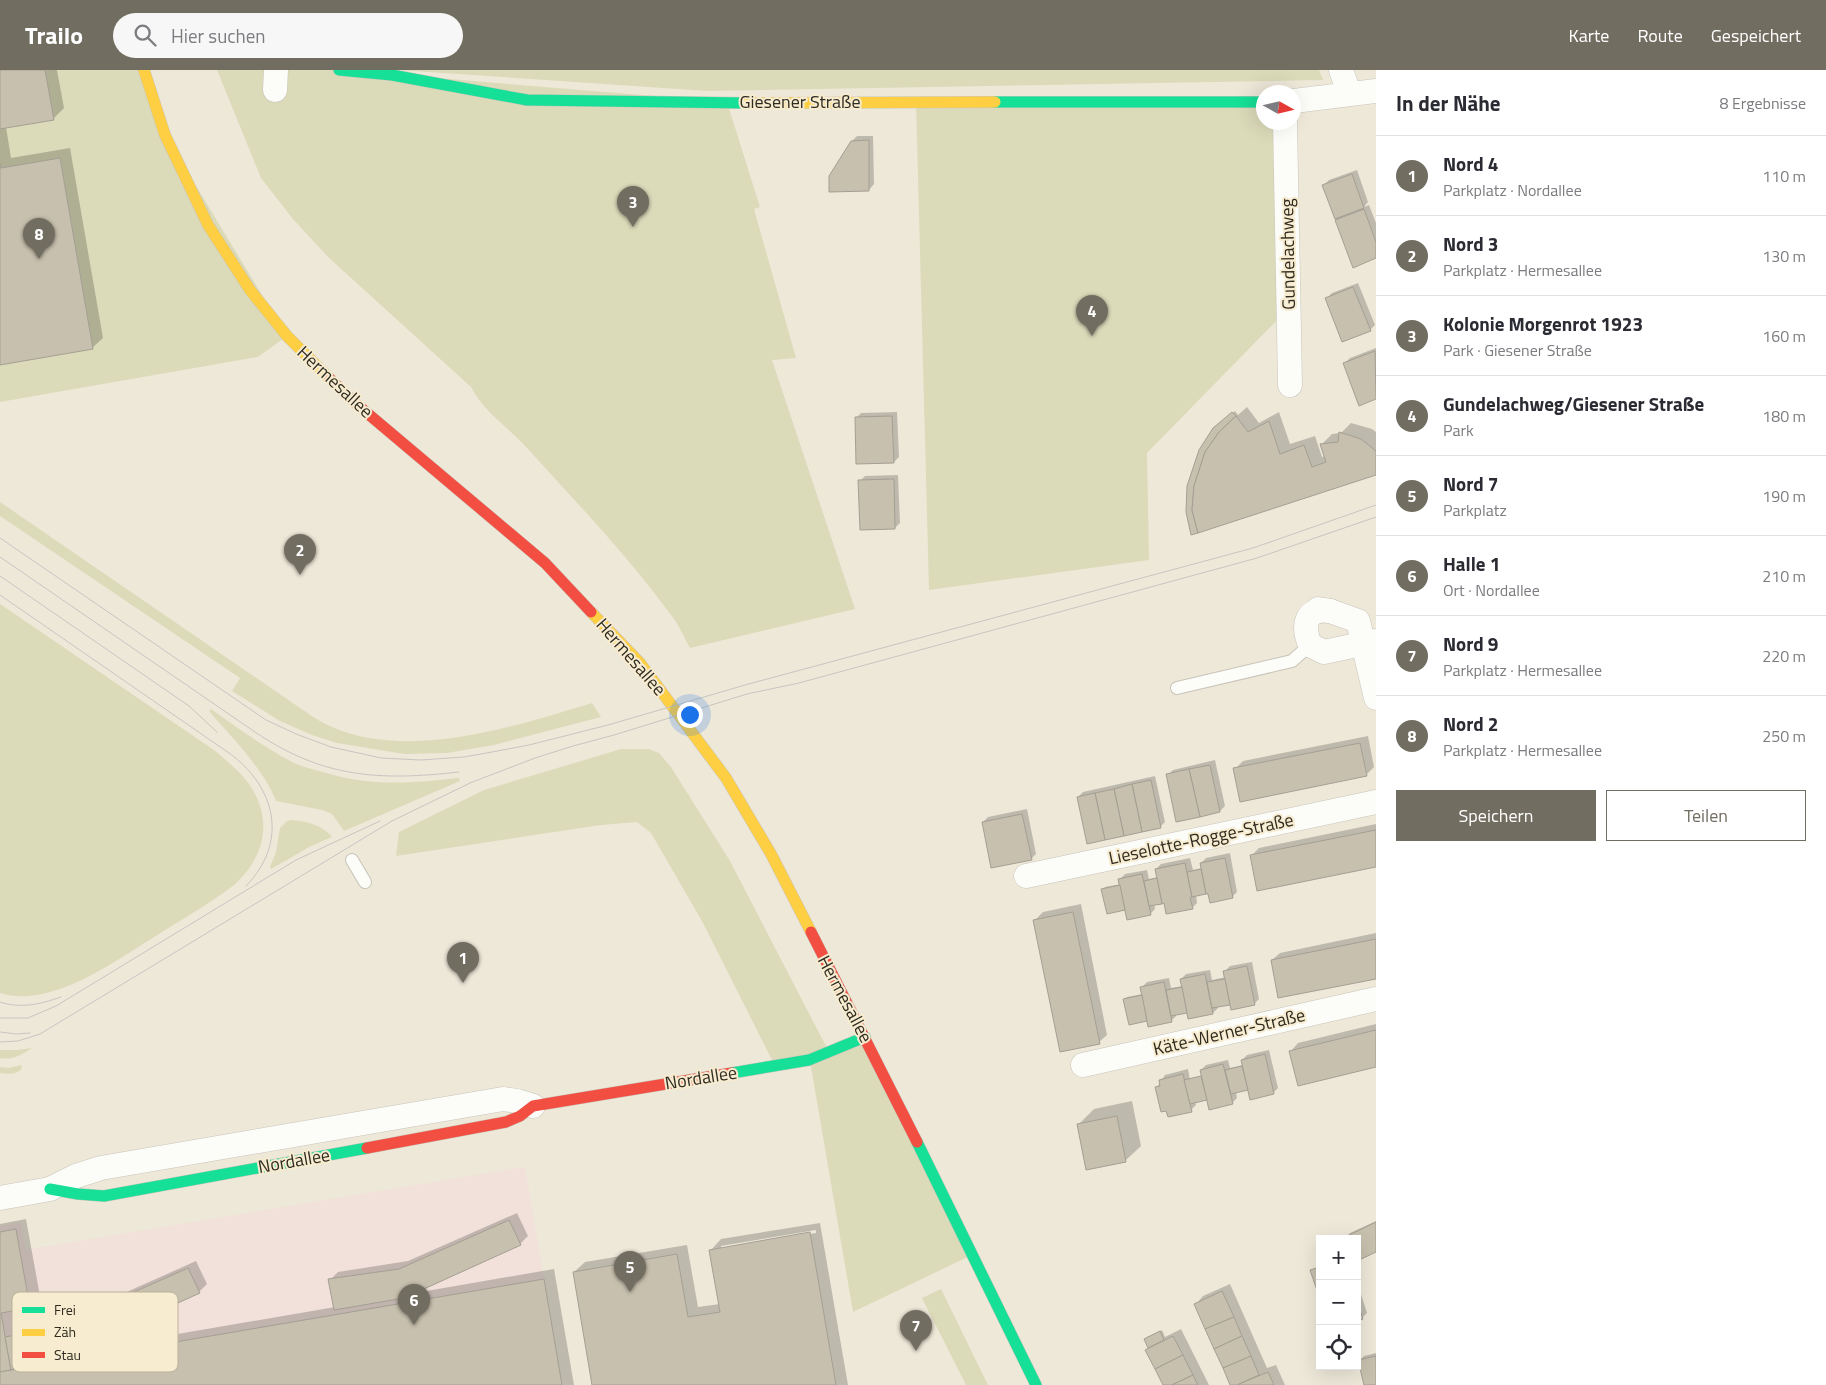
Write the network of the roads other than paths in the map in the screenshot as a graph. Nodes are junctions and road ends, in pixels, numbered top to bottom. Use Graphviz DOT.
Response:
graph roads {
  1 [pos="144,70"];
  2 [pos="339,70"];
  3 [pos="1341,70"];
  4 [pos="1376,91"];
  5 [pos="1349,93"];
  6 [pos="1301,100"];
  7 [pos="1256,102"];
  8 [pos="1285,130"];
  9 [pos="1290,385"];
  10 [pos="1370,642"];
  11 [pos="1310,645"];
  12 [pos="1177,688"];
  13 [pos="1376,698"];
  14 [pos="1376,802"];
  15 [pos="352,860"];
  16 [pos="1026,876"];
  17 [pos="365,882"];
  18 [pos="1376,999"];
  19 [pos="866,1037"];
  20 [pos="1082,1065"];
  21 [pos="532,1106"];
  22 [pos="0,1198"];
  23 [pos="1036,1385"];
  1 -- 19 [label="main road, Hermesallee"];
  2 -- 7 [label="main road, Giesener Straße"];
  3 -- 5 [label="street"];
  4 -- 5 [label="street"];
  5 -- 6 [label="street"];
  8 -- 9 [label="street, Gundelachweg"];
  10 -- 11 [label="street"];
  10 -- 11 [label="street"];
  10 -- 13 [label="street"];
  11 -- 12 [label="lane"];
  14 -- 16 [label="street, Lieselotte-Rogge-Straße"];
  15 -- 17 [label="lane"];
  18 -- 20 [label="street, Käte-Werner-Straße"];
  19 -- 21 [label="main road, Nordallee"];
  19 -- 23 [label="main road, Hermesallee"];
  21 -- 22 [label="street, Nordallee"];
}
